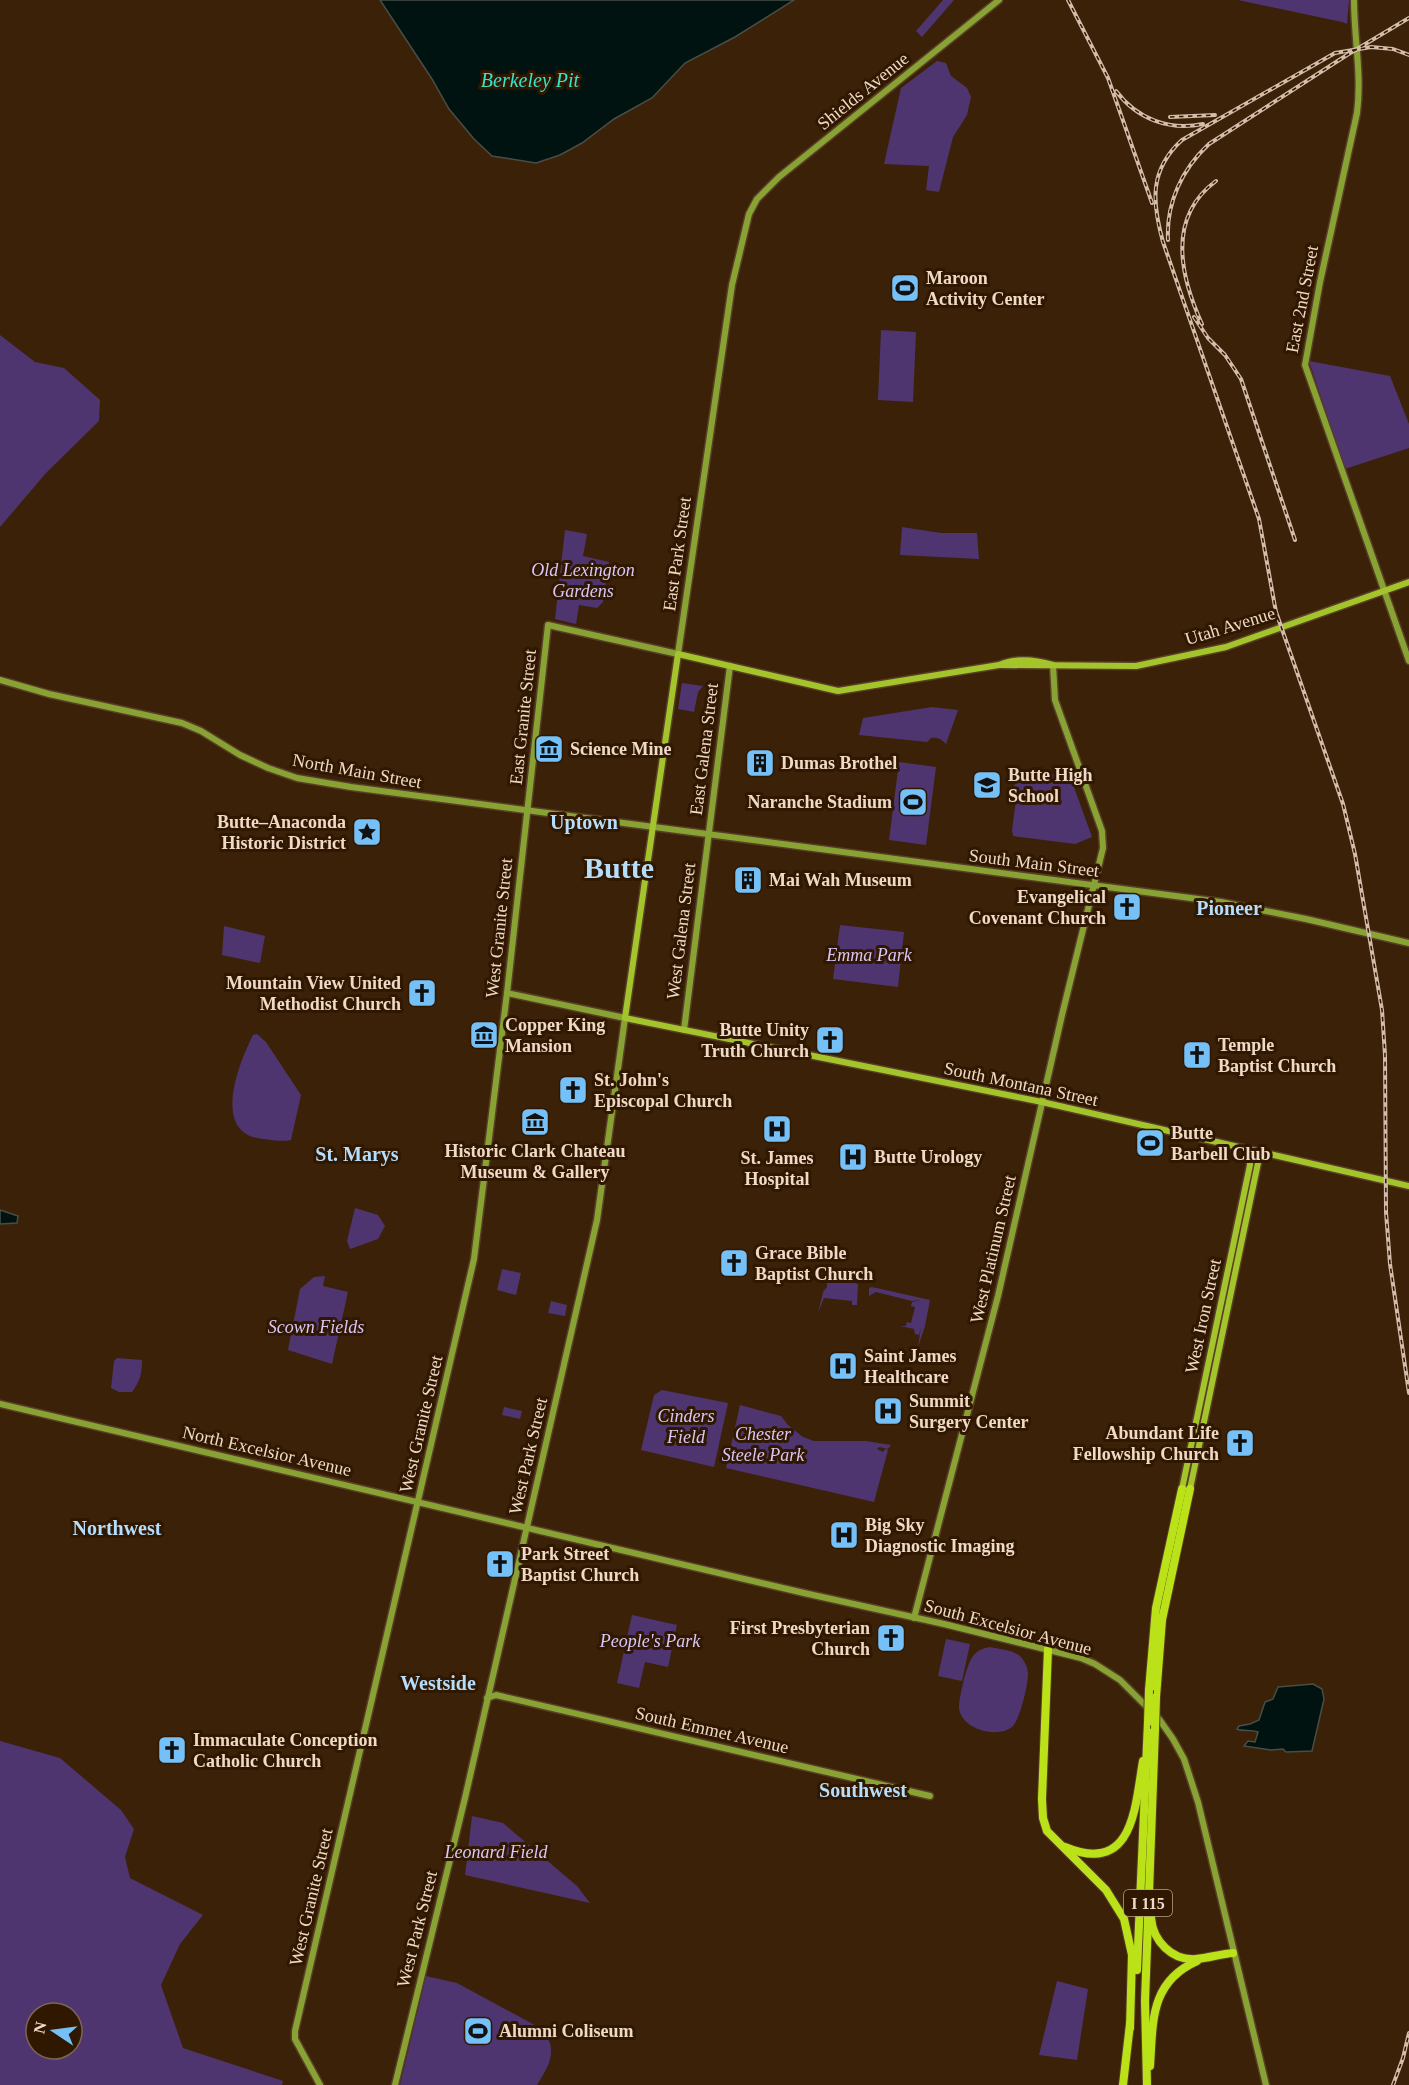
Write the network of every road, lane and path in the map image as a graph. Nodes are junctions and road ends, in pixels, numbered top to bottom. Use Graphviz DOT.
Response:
graph roads {
  1 [pos="999,0"];
  2 [pos="1354,0"];
  3 [pos="751,210"];
  4 [pos="1409,582"];
  5 [pos="1383,591"];
  6 [pos="678,654"];
  7 [pos="1409,661"];
  8 [pos="999,665"];
  9 [pos="1053,665"];
  10 [pos="730,666"];
  11 [pos="0,680"];
  12 [pos="527,812"];
  13 [pos="652,827"];
  14 [pos="708,835"];
  15 [pos="1093,885"];
  16 [pos="1409,943"];
  17 [pos="507,993"];
  18 [pos="625,1018"];
  19 [pos="684,1030"];
  20 [pos="1042,1102"];
  21 [pos="1252,1150"];
  22 [pos="1409,1186"];
  23 [pos="0,1404"];
  24 [pos="1186,1489"];
  25 [pos="418,1502"];
  26 [pos="527,1527"];
  27 [pos="914,1617"];
  28 [pos="1048,1649"];
  29 [pos="488,1698"];
  30 [pos="1150,1725"];
  31 [pos="930,1796"];
  32 [pos="1060,1844"];
  33 [pos="1150,1848"];
  34 [pos="1233,1953"];
  35 [pos="1202,1958"];
  36 [pos="1130,2028"];
  37 [pos="320,2085"];
  38 [pos="395,2085"];
  39 [pos="1123,2085"];
  40 [pos="1148,2085"];
  41 [pos="1266,2085"];
  1 -- 3 [label="street, Shields Avenue"];
  2 -- 5 [label="street, East 2nd Street"];
  3 -- 6 [label="street, East Park Street"];
  4 -- 5 [label="main road, Utah Avenue"];
  5 -- 7 [label="street, East 2nd Street"];
  5 -- 9 [label="main road, Utah Avenue"];
  6 -- 10 [label="main road"];
  6 -- 12 [label="street, East Granite Street"];
  6 -- 13 [label="main road, East Park Street"];
  8 -- 9 [label="main road, Utah Avenue"];
  8 -- 9 [label="main road, Utah Avenue"];
  8 -- 10 [label="main road"];
  9 -- 15 [label="street, West Platinum Street"];
  10 -- 14 [label="street, East Galena Street"];
  11 -- 12 [label="street, North Main Street"];
  12 -- 13 [label="street, North Main Street"];
  12 -- 17 [label="street, West Granite Street"];
  13 -- 14 [label="street, South Main Street"];
  13 -- 18 [label="main road, West Park Street"];
  14 -- 15 [label="street, South Main Street"];
  14 -- 19 [label="street, West Galena Street"];
  15 -- 16 [label="street, South Main Street"];
  15 -- 20 [label="street, West Platinum Street"];
  17 -- 18 [label="street"];
  17 -- 25 [label="street, West Granite Street"];
  18 -- 19 [label="main road, South Montana Street"];
  18 -- 26 [label="street, West Park Street"];
  19 -- 20 [label="main road, South Montana Street"];
  20 -- 21 [label="main road, South Montana Street"];
  20 -- 27 [label="street, West Platinum Street"];
  21 -- 22 [label="main road, South Montana Street"];
  21 -- 24 [label="main road, West Iron Street"];
  23 -- 25 [label="street, North Excelsior Avenue"];
  24 -- 30 [label="highway, I 115, bridge"];
  24 -- 30 [label="highway, I 115, bridge"];
  25 -- 26 [label="street, North Excelsior Avenue"];
  25 -- 37 [label="street, West Granite Street"];
  26 -- 27 [label="street, South Excelsior Avenue"];
  26 -- 29 [label="street, West Park Street"];
  27 -- 28 [label="street, South Excelsior Avenue"];
  28 -- 32 [label="highway"];
  28 -- 34 [label="street, South Excelsior Avenue"];
  29 -- 31 [label="street, South Emmet Avenue"];
  29 -- 38 [label="street, West Park Street"];
  30 -- 32 [label="highway"];
  30 -- 33 [label="highway, I 115"];
  30 -- 36 [label="highway, I 115"];
  32 -- 36 [label="highway"];
  33 -- 35 [label="highway"];
  33 -- 40 [label="highway, I 115"];
  34 -- 35 [label="highway"];
  34 -- 41 [label="street, South Excelsior Avenue"];
  35 -- 40 [label="highway"];
  36 -- 39 [label="highway, I 115"];
}
